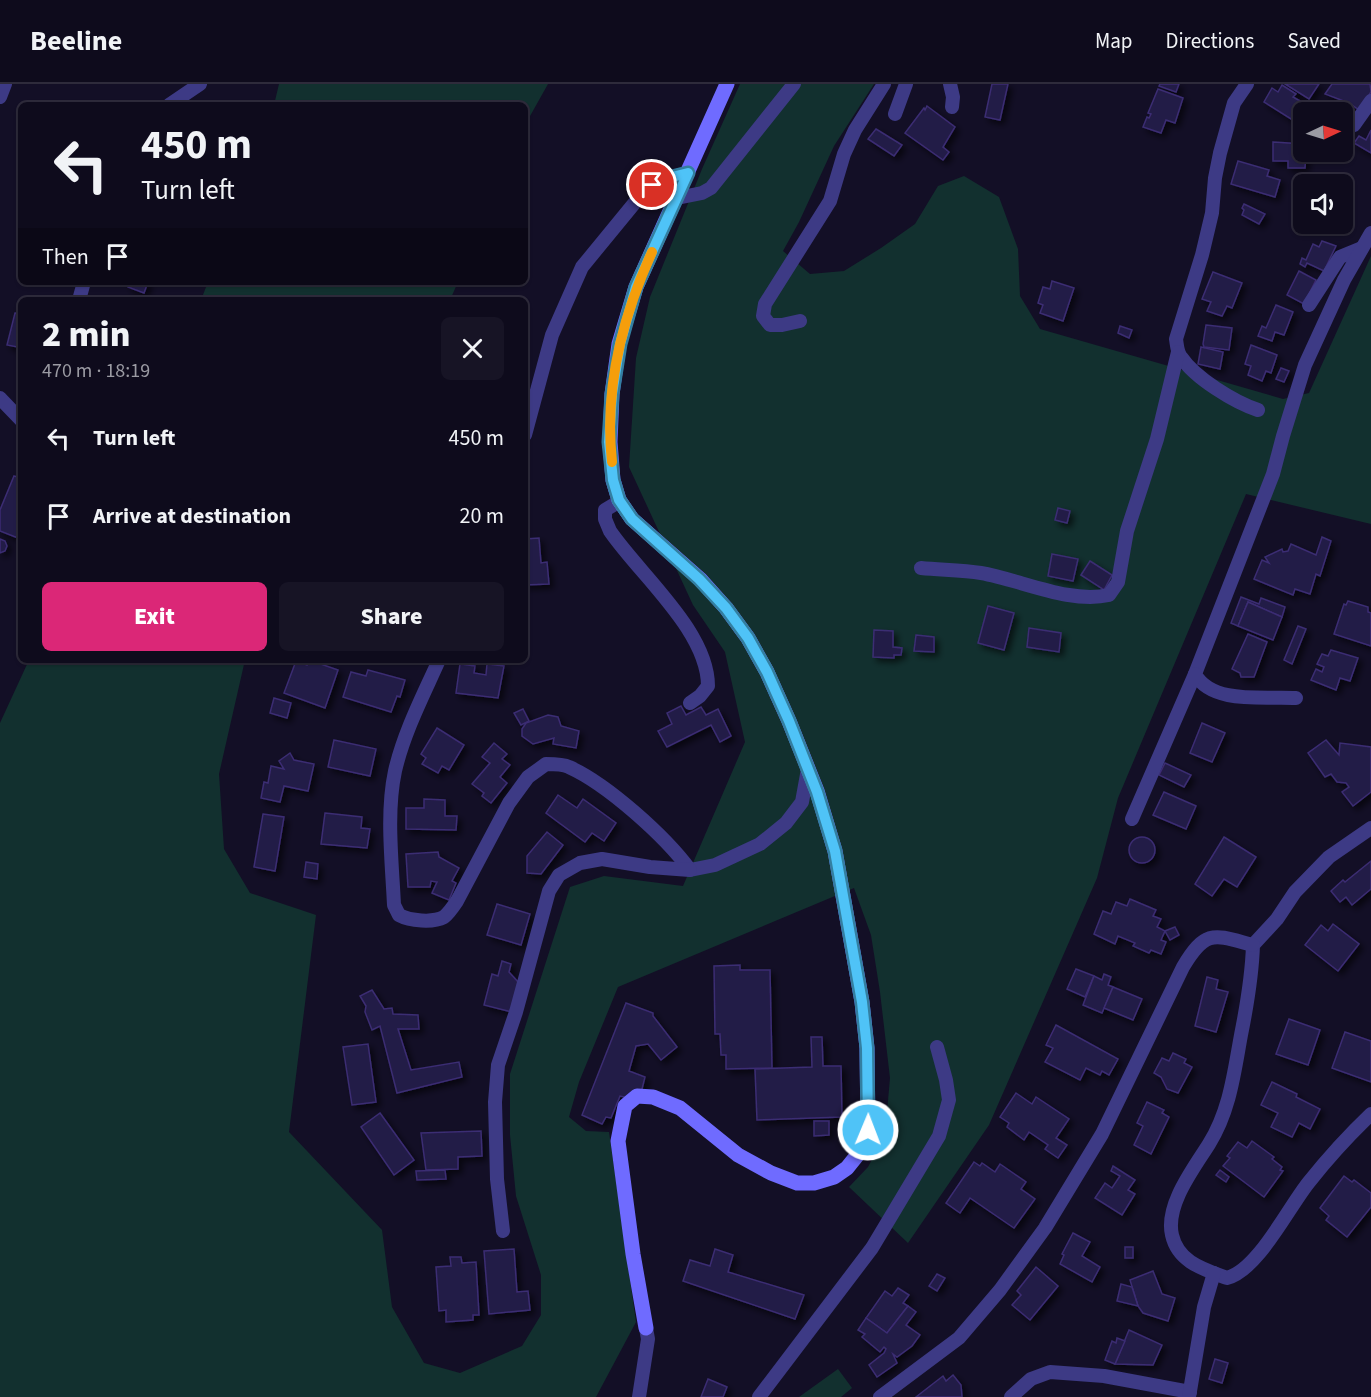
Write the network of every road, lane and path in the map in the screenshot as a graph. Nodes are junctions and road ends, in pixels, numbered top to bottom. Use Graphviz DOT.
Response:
graph roads {
  1 [pos="5,84"];
  2 [pos="200,84"];
  3 [pos="727,84"];
  4 [pos="794,84"];
  5 [pos="884,84"];
  6 [pos="906,84"];
  7 [pos="950,84"];
  8 [pos="1247,84"];
  9 [pos="0,96"];
  10 [pos="1371,101"];
  11 [pos="174,102"];
  12 [pos="952,107"];
  13 [pos="895,114"];
  14 [pos="1354,126"];
  15 [pos="688,173"];
  16 [pos="677,198"];
  17 [pos="1371,233"];
  18 [pos="1362,248"];
  19 [pos="1309,305"];
  20 [pos="800,321"];
  21 [pos="1178,352"];
  22 [pos="0,398"];
  23 [pos="1258,410"];
  24 [pos="18,417"];
  25 [pos="528,424"];
  26 [pos="620,501"];
  27 [pos="921,568"];
  28 [pos="438,663"];
  29 [pos="1195,674"];
  30 [pos="1296,699"];
  31 [pos="690,703"];
  32 [pos="808,769"];
  33 [pos="1132,819"];
  34 [pos="1371,828"];
  35 [pos="690,870"];
  36 [pos="1253,945"];
  37 [pos="937,1047"];
  38 [pos="1371,1114"];
  39 [pos="503,1231"];
  40 [pos="1214,1273"];
  41 [pos="646,1328"];
  42 [pos="1189,1394"];
  43 [pos="639,1397"];
  44 [pos="759,1397"];
  45 [pos="880,1397"];
  46 [pos="1011,1397"];
  1 -- 9 [label="street"];
  2 -- 11 [label="street"];
  3 -- 15 [label="street"];
  4 -- 16 [label="street"];
  5 -- 20 [label="street"];
  6 -- 13 [label="street"];
  7 -- 12 [label="street"];
  8 -- 21 [label="street"];
  10 -- 14 [label="street"];
  15 -- 16 [label="street"];
  15 -- 25 [label="street"];
  16 -- 26 [label="street"];
  17 -- 18 [label="street"];
  18 -- 19 [label="street"];
  18 -- 29 [label="street"];
  21 -- 23 [label="street"];
  21 -- 27 [label="street"];
  22 -- 24 [label="street"];
  26 -- 31 [label="street"];
  26 -- 32 [label="street"];
  28 -- 35 [label="street"];
  29 -- 30 [label="street"];
  29 -- 33 [label="street"];
  32 -- 35 [label="street"];
  32 -- 41 [label="street"];
  34 -- 36 [label="street"];
  35 -- 39 [label="street"];
  36 -- 40 [label="street"];
  36 -- 45 [label="street"];
  37 -- 44 [label="street"];
  38 -- 40 [label="street"];
  40 -- 42 [label="street"];
  41 -- 43 [label="street"];
  42 -- 46 [label="street"];
}
